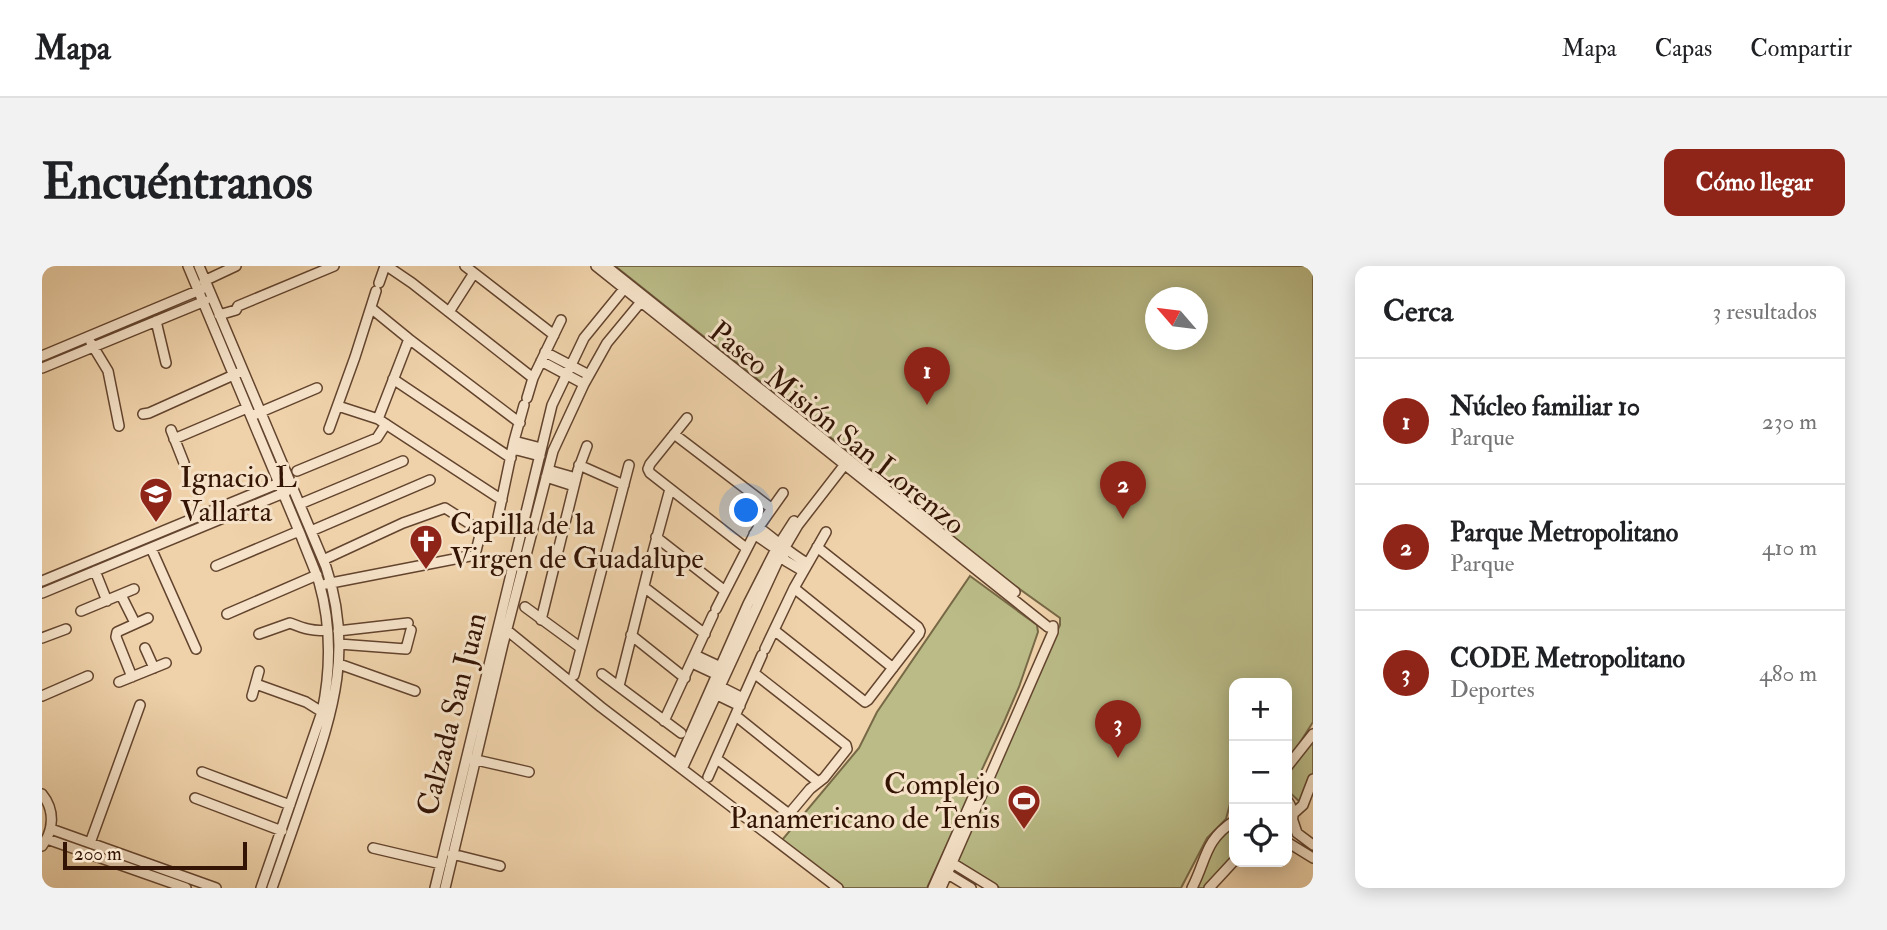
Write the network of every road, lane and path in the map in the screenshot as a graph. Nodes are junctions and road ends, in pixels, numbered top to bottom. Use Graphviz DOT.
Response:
graph roads {
  1 [pos="188,266"];
  2 [pos="199,266"];
  3 [pos="236,266"];
  4 [pos="334,266"];
  5 [pos="386,266"];
  6 [pos="465,266"];
  7 [pos="596,266"];
  8 [pos="606,266"];
  9 [pos="474,273"];
  10 [pos="203,286"];
  11 [pos="626,286"];
  12 [pos="207,300"];
  13 [pos="643,300"];
  14 [pos="371,308"];
  15 [pos="449,312"];
  16 [pos="222,313"];
  17 [pos="561,320"];
  18 [pos="156,321"];
  19 [pos="554,335"];
  20 [pos="88,337"];
  21 [pos="409,339"];
  22 [pos="94,347"];
  23 [pos="42,356"];
  24 [pos="543,357"];
  25 [pos="166,363"];
  26 [pos="42,368"];
  27 [pos="567,370"];
  28 [pos="238,373"];
  29 [pos="589,375"];
  30 [pos="533,378"];
  31 [pos="393,380"];
  32 [pos="584,384"];
  33 [pos="317,388"];
  34 [pos="338,406"];
  35 [pos="253,412"];
  36 [pos="143,414"];
  37 [pos="687,418"];
  38 [pos="382,422"];
  39 [pos="520,423"];
  40 [pos="119,426"];
  41 [pos="329,429"];
  42 [pos="674,434"];
  43 [pos="544,436"];
  44 [pos="557,440"];
  45 [pos="587,446"];
  46 [pos="513,450"];
  47 [pos="540,452"];
  48 [pos="844,460"];
  49 [pos="403,461"];
  50 [pos="184,463"];
  51 [pos="579,465"];
  52 [pos="629,465"];
  53 [pos="296,471"];
  54 [pos="547,473"];
  55 [pos="289,480"];
  56 [pos="430,480"];
  57 [pos="575,482"];
  58 [pos="279,483"];
  59 [pos="624,485"];
  60 [pos="670,489"];
  61 [pos="288,491"];
  62 [pos="783,493"];
  63 [pos="502,499"];
  64 [pos="300,504"];
  65 [pos="771,508"];
  66 [pos="498,517"];
  67 [pos="194,519"];
  68 [pos="528,526"];
  69 [pos="198,529"];
  70 [pos="299,531"];
  71 [pos="310,531"];
  72 [pos="756,531"];
  73 [pos="826,532"];
  74 [pos="656,537"];
  75 [pos="133,544"];
  76 [pos="151,548"];
  77 [pos="746,548"];
  78 [pos="780,548"];
  79 [pos="817,548"];
  80 [pos="137,554"];
  81 [pos="323,560"];
  82 [pos="216,566"];
  83 [pos="805,567"];
  84 [pos="95,571"];
  85 [pos="317,575"];
  86 [pos="42,581"];
  87 [pos="331,583"];
  88 [pos="320,586"];
  89 [pos="644,587"];
  90 [pos="794,588"];
  91 [pos="134,589"];
  92 [pos="725,591"];
  93 [pos="42,593"];
  94 [pos="121,595"];
  95 [pos="107,601"];
  96 [pos="525,607"];
  97 [pos="81,611"];
  98 [pos="227,614"];
  99 [pos="148,618"];
  100 [pos="541,620"];
  101 [pos="135,623"];
  102 [pos="327,626"];
  103 [pos="503,627"];
  104 [pos="66,629"];
  105 [pos="774,630"];
  106 [pos="338,631"];
  107 [pos="259,634"];
  108 [pos="705,634"];
  109 [pos="631,635"];
  110 [pos="42,638"];
  111 [pos="339,644"];
  112 [pos="145,648"];
  113 [pos="581,648"];
  114 [pos="196,649"];
  115 [pos="693,659"];
  116 [pos="166,663"];
  117 [pos="339,664"];
  118 [pos="154,668"];
  119 [pos="893,668"];
  120 [pos="259,671"];
  121 [pos="754,673"];
  122 [pos="602,674"];
  123 [pos="574,675"];
  124 [pos="88,676"];
  125 [pos="132,677"];
  126 [pos="685,678"];
  127 [pos="718,680"];
  128 [pos="118,682"];
  129 [pos="256,684"];
  130 [pos="619,687"];
  131 [pos="415,691"];
  132 [pos="42,696"];
  133 [pos="252,696"];
  134 [pos="742,702"];
  135 [pos="140,705"];
  136 [pos="322,708"];
  137 [pos="736,716"];
  138 [pos="664,721"];
  139 [pos="681,733"];
  140 [pos="1313,734"];
  141 [pos="307,755"];
  142 [pos="317,758"];
  143 [pos="471,759"];
  144 [pos="716,759"];
  145 [pos="1292,760"];
  146 [pos="680,767"];
  147 [pos="202,772"];
  148 [pos="528,772"];
  149 [pos="708,777"];
  150 [pos="1313,779"];
  151 [pos="818,782"];
  152 [pos="42,794"];
  153 [pos="195,798"];
  154 [pos="1290,804"];
  155 [pos="290,805"];
  156 [pos="1293,817"];
  157 [pos="1229,824"];
  158 [pos="51,829"];
  159 [pos="282,831"];
  160 [pos="45,843"];
  161 [pos="90,843"];
  162 [pos="1292,845"];
  163 [pos="1313,845"];
  164 [pos="373,848"];
  165 [pos="452,854"];
  166 [pos="1313,858"];
  167 [pos="949,861"];
  168 [pos="441,864"];
  169 [pos="500,866"];
  170 [pos="1229,866"];
  171 [pos="944,872"];
  172 [pos="1220,875"];
  173 [pos="440,886"];
  174 [pos="186,888"];
  175 [pos="216,888"];
  176 [pos="261,888"];
  177 [pos="272,888"];
  178 [pos="456,888"];
  179 [pos="838,888"];
  180 [pos="933,888"];
  181 [pos="941,888"];
  182 [pos="971,888"];
  183 [pos="993,888"];
  184 [pos="1192,888"];
  185 [pos="1209,888"];
  186 [pos="1219,888"];
  1 -- 10 [label="street"];
  2 -- 10 [label="street"];
  3 -- 10 [label="street"];
  4 -- 16 [label="street"];
  5 -- 14 [label="street"];
  5 -- 15 [label="street"];
  6 -- 9 [label="street"];
  7 -- 11 [label="street, Paseo Misión San Lorenzo"];
  8 -- 11 [label="street, Paseo Misión San Lorenzo"];
  9 -- 15 [label="street"];
  9 -- 19 [label="street"];
  10 -- 12 [label="street"];
  10 -- 20 [label="street"];
  11 -- 13 [label="street, Paseo Misión San Lorenzo"];
  11 -- 27 [label="street, Calzada San Juan"];
  12 -- 16 [label="street"];
  12 -- 18 [label="street"];
  12 -- 28 [label="street"];
  13 -- 29 [label="street, Calzada San Juan"];
  13 -- 48 [label="street, Paseo Misión San Lorenzo"];
  14 -- 21 [label="street"];
  14 -- 34 [label="street"];
  15 -- 30 [label="street"];
  16 -- 28 [label="street"];
  17 -- 19 [label="street"];
  18 -- 22 [label="street"];
  18 -- 25 [label="street"];
  19 -- 24 [label="street"];
  20 -- 22 [label="street"];
  20 -- 23 [label="street"];
  21 -- 31 [label="street"];
  21 -- 39 [label="street"];
  22 -- 26 [label="street"];
  22 -- 40 [label="street"];
  24 -- 27 [label="street"];
  24 -- 30 [label="street"];
  27 -- 29 [label="street"];
  27 -- 32 [label="street"];
  27 -- 43 [label="street, Calzada San Juan"];
  28 -- 35 [label="street"];
  28 -- 36 [label="street"];
  29 -- 32 [label="street, Calzada San Juan"];
  30 -- 39 [label="street"];
  31 -- 38 [label="street"];
  31 -- 46 [label="street"];
  32 -- 44 [label="street, Calzada San Juan"];
  33 -- 35 [label="street"];
  34 -- 38 [label="street"];
  34 -- 41 [label="street"];
  35 -- 50 [label="street"];
  35 -- 55 [label="street"];
  35 -- 58 [label="street"];
  37 -- 42 [label="street"];
  38 -- 53 [label="street"];
  38 -- 63 [label="street"];
  39 -- 46 [label="street"];
  42 -- 60 [label="street"];
  42 -- 65 [label="street"];
  43 -- 44 [label="street"];
  43 -- 47 [label="street, Calzada San Juan"];
  44 -- 54 [label="street, Calzada San Juan"];
  45 -- 51 [label="street"];
  46 -- 47 [label="street"];
  46 -- 63 [label="street"];
  47 -- 68 [label="street, Calzada San Juan"];
  48 -- 78 [label="street"];
  48 -- 167 [label="street, Paseo Misión San Lorenzo"];
  49 -- 64 [label="street"];
  51 -- 57 [label="street"];
  51 -- 59 [label="street"];
  52 -- 59 [label="street"];
  54 -- 57 [label="street"];
  54 -- 68 [label="street, Calzada San Juan"];
  55 -- 58 [label="street"];
  55 -- 61 [label="street"];
  56 -- 71 [label="street"];
  57 -- 100 [label="street"];
  58 -- 61 [label="street"];
  58 -- 67 [label="street"];
  59 -- 113 [label="street"];
  60 -- 74 [label="street"];
  60 -- 77 [label="street"];
  61 -- 64 [label="street"];
  61 -- 69 [label="street"];
  61 -- 70 [label="street"];
  62 -- 65 [label="street"];
  63 -- 66 [label="street"];
  64 -- 71 [label="street"];
  65 -- 72 [label="street"];
  67 -- 69 [label="street"];
  67 -- 75 [label="street"];
  68 -- 103 [label="street, Calzada San Juan"];
  69 -- 76 [label="street"];
  70 -- 82 [label="street"];
  70 -- 85 [label="street"];
  71 -- 81 [label="street"];
  72 -- 77 [label="street"];
  72 -- 78 [label="street"];
  73 -- 79 [label="street"];
  74 -- 89 [label="street"];
  74 -- 92 [label="street"];
  75 -- 80 [label="street"];
  75 -- 86 [label="street"];
  76 -- 80 [label="street"];
  76 -- 114 [label="street"];
  77 -- 92 [label="street"];
  78 -- 83 [label="street"];
  78 -- 127 [label="street"];
  79 -- 83 [label="street"];
  79 -- 119 [label="street"];
  80 -- 84 [label="street"];
  81 -- 87 [label="street"];
  81 -- 87 [label="street"];
  83 -- 90 [label="street"];
  84 -- 93 [label="street"];
  84 -- 95 [label="street"];
  85 -- 88 [label="street"];
  85 -- 98 [label="street"];
  87 -- 88 [label="street"];
  87 -- 106 [label="street"];
  88 -- 102 [label="street"];
  89 -- 108 [label="street"];
  89 -- 109 [label="street"];
  90 -- 105 [label="street"];
  90 -- 119 [label="street"];
  91 -- 94 [label="street"];
  92 -- 108 [label="street"];
  94 -- 95 [label="street"];
  94 -- 101 [label="street"];
  95 -- 97 [label="street"];
  96 -- 100 [label="street"];
  99 -- 101 [label="street"];
  100 -- 113 [label="street"];
  101 -- 125 [label="street"];
  102 -- 107 [label="street"];
  102 -- 136 [label="street"];
  103 -- 143 [label="street, Calzada San Juan"];
  103 -- 146 [label="street"];
  104 -- 110 [label="street"];
  105 -- 119 [label="street"];
  105 -- 121 [label="street"];
  106 -- 111 [label="street"];
  106 -- 111 [label="street"];
  108 -- 115 [label="street"];
  109 -- 126 [label="street"];
  109 -- 130 [label="street"];
  111 -- 117 [label="street"];
  112 -- 118 [label="street"];
  113 -- 123 [label="street"];
  115 -- 126 [label="street"];
  115 -- 127 [label="street"];
  116 -- 118 [label="street"];
  117 -- 131 [label="street"];
  117 -- 142 [label="street"];
  118 -- 125 [label="street"];
  120 -- 129 [label="street"];
  121 -- 134 [label="street"];
  121 -- 151 [label="street"];
  122 -- 130 [label="street"];
  124 -- 132 [label="street"];
  125 -- 128 [label="street"];
  126 -- 138 [label="street"];
  127 -- 134 [label="street"];
  127 -- 146 [label="street"];
  129 -- 133 [label="street"];
  129 -- 136 [label="street"];
  130 -- 138 [label="street"];
  134 -- 137 [label="street"];
  135 -- 161 [label="street"];
  136 -- 141 [label="street"];
  137 -- 144 [label="street"];
  137 -- 151 [label="street"];
  138 -- 139 [label="street"];
  140 -- 145 [label="street"];
  141 -- 142 [label="street"];
  141 -- 155 [label="street"];
  142 -- 177 [label="street"];
  143 -- 148 [label="street"];
  143 -- 165 [label="street, Calzada San Juan"];
  143 -- 168 [label="street, Calzada San Juan"];
  144 -- 149 [label="street"];
  144 -- 151 [label="street"];
  146 -- 179 [label="street"];
  147 -- 155 [label="street"];
  150 -- 156 [label="street"];
  152 -- 158 [label="street"];
  153 -- 159 [label="street"];
  154 -- 156 [label="street"];
  155 -- 159 [label="street"];
  156 -- 163 [label="street"];
  157 -- 184 [label="street"];
  158 -- 160 [label="street"];
  158 -- 161 [label="street"];
  159 -- 176 [label="street"];
  160 -- 174 [label="street"];
  161 -- 175 [label="street"];
  162 -- 166 [label="street"];
  164 -- 168 [label="street"];
  165 -- 169 [label="street"];
  165 -- 173 [label="street, Calzada San Juan"];
  167 -- 171 [label="street"];
  167 -- 183 [label="street"];
  168 -- 173 [label="street, Calzada San Juan"];
  170 -- 172 [label="street"];
  171 -- 180 [label="street"];
  171 -- 181 [label="street"];
  171 -- 182 [label="street"];
  172 -- 185 [label="street"];
  172 -- 186 [label="street"];
  173 -- 178 [label="street"];
}
